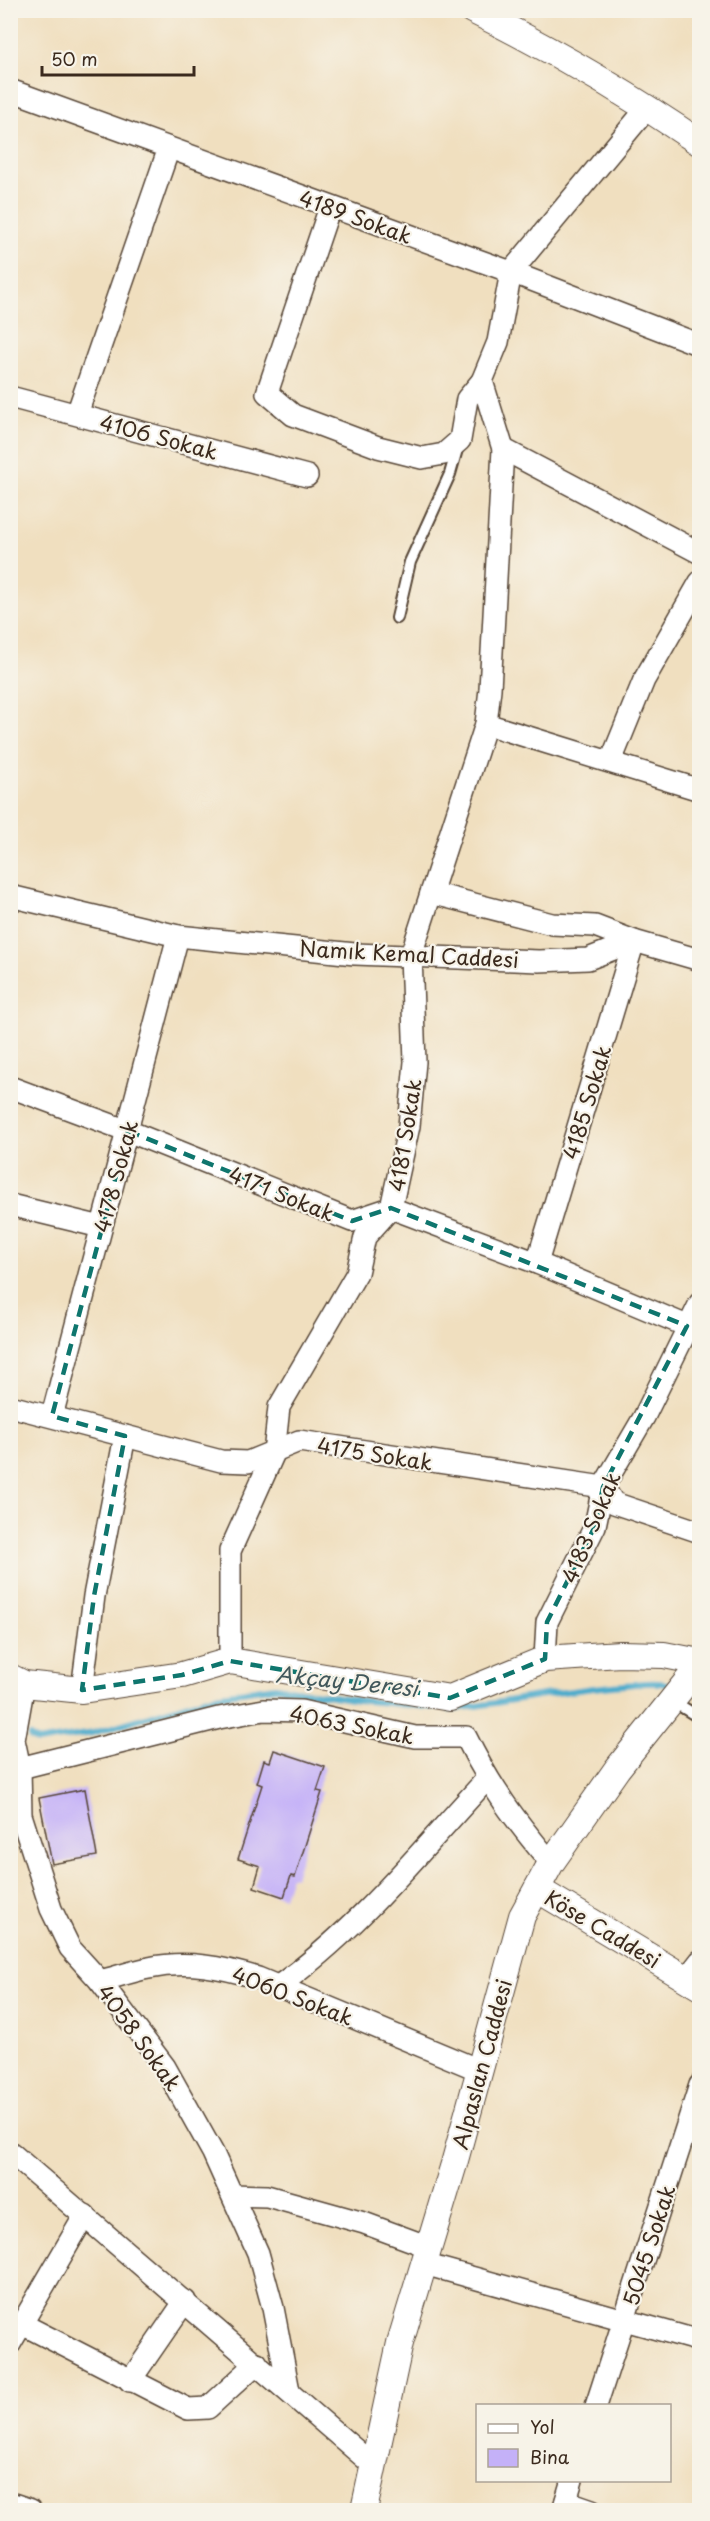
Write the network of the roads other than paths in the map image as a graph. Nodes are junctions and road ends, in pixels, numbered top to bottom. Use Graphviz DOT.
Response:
graph roads {
  1 [pos="472,10"];
  2 [pos="10,90"];
  3 [pos="648,107"];
  4 [pos="699,143"];
  5 [pos="169,148"];
  6 [pos="330,207"];
  7 [pos="511,272"];
  8 [pos="699,345"];
  9 [pos="482,381"];
  10 [pos="10,397"];
  11 [pos="76,414"];
  12 [pos="460,440"];
  13 [pos="503,449"];
  14 [pos="307,476"];
  15 [pos="699,553"];
  16 [pos="699,582"];
  17 [pos="397,618"];
  18 [pos="486,724"];
  19 [pos="611,761"];
  20 [pos="699,790"];
  21 [pos="431,893"];
  22 [pos="10,896"];
  23 [pos="178,936"];
  24 [pos="634,941"];
  25 [pos="411,955"];
  26 [pos="699,960"];
  27 [pos="10,1086"];
  28 [pos="129,1131"];
  29 [pos="10,1205"];
  30 [pos="391,1208"];
  31 [pos="101,1227"];
  32 [pos="537,1263"];
  33 [pos="699,1303"];
  34 [pos="687,1326"];
  35 [pos="10,1406"];
  36 [pos="52,1416"];
  37 [pos="125,1436"];
  38 [pos="274,1453"];
  39 [pos="603,1487"];
  40 [pos="699,1532"];
  41 [pos="545,1659"];
  42 [pos="230,1661"];
  43 [pos="699,1664"];
  44 [pos="17,1680"];
  45 [pos="82,1690"];
  46 [pos="670,1700"];
  47 [pos="699,1718"];
  48 [pos="12,1739"];
  49 [pos="20,1768"];
  50 [pos="487,1779"];
  51 [pos="16,1818"];
  52 [pos="551,1863"];
  53 [pos="537,1889"];
  54 [pos="695,1976"];
  55 [pos="100,1981"];
  56 [pos="277,1987"];
  57 [pos="479,2070"];
  58 [pos="699,2085"];
  59 [pos="10,2152"];
  60 [pos="233,2195"];
  61 [pos="85,2215"];
  62 [pos="427,2255"];
  63 [pos="185,2301"];
  64 [pos="624,2319"];
  65 [pos="22,2324"];
  66 [pos="699,2341"];
  67 [pos="10,2344"];
  68 [pos="257,2363"];
  69 [pos="130,2381"];
  70 [pos="290,2391"];
  71 [pos="597,2404"];
  72 [pos="373,2465"];
  73 [pos="567,2497"];
  74 [pos="10,2503"];
  75 [pos="31,2511"];
  76 [pos="364,2511"];
  77 [pos="592,2511"];
  1 -- 3 [label="street"];
  2 -- 5 [label="street, 4189 Sokak"];
  3 -- 4 [label="street"];
  3 -- 7 [label="street"];
  5 -- 6 [label="street, 4189 Sokak"];
  5 -- 11 [label="street"];
  6 -- 7 [label="street, 4189 Sokak"];
  6 -- 12 [label="street"];
  7 -- 8 [label="street, 4189 Sokak"];
  7 -- 9 [label="street"];
  9 -- 12 [label="street"];
  9 -- 13 [label="street, 4181 Sokak"];
  10 -- 11 [label="street, 4106 Sokak"];
  11 -- 14 [label="street, 4106 Sokak"];
  12 -- 17 [label="lane"];
  13 -- 15 [label="street"];
  13 -- 18 [label="street, 4181 Sokak"];
  16 -- 19 [label="street"];
  18 -- 19 [label="street"];
  18 -- 21 [label="street, 4181 Sokak"];
  19 -- 20 [label="street"];
  21 -- 24 [label="street"];
  21 -- 25 [label="street, 4181 Sokak"];
  22 -- 23 [label="street, Namık Kemal Caddesi"];
  23 -- 25 [label="street, Namık Kemal Caddesi"];
  23 -- 28 [label="street, 4178 Sokak"];
  24 -- 25 [label="street, Namık Kemal Caddesi"];
  24 -- 26 [label="street"];
  24 -- 32 [label="street, 4185 Sokak"];
  25 -- 30 [label="street, 4181 Sokak"];
  27 -- 28 [label="street, 4171 Sokak"];
  28 -- 30 [label="street, 4171 Sokak"];
  28 -- 31 [label="street, 4178 Sokak"];
  29 -- 31 [label="street"];
  30 -- 32 [label="street"];
  30 -- 38 [label="street, 4181 Sokak"];
  31 -- 36 [label="street, 4178 Sokak"];
  32 -- 34 [label="street"];
  33 -- 34 [label="street, 4183 Sokak"];
  34 -- 39 [label="street, 4183 Sokak"];
  35 -- 36 [label="street, 4175 Sokak"];
  36 -- 37 [label="street, 4175 Sokak"];
  37 -- 38 [label="street, 4175 Sokak"];
  37 -- 45 [label="street"];
  38 -- 39 [label="street, 4175 Sokak"];
  38 -- 42 [label="street, 4181 Sokak"];
  39 -- 40 [label="street"];
  39 -- 41 [label="street, 4183 Sokak"];
  41 -- 42 [label="street"];
  41 -- 43 [label="street"];
  42 -- 45 [label="street"];
  43 -- 46 [label="street, Alpaslan Caddesi"];
  44 -- 45 [label="street"];
  44 -- 48 [label="street, 4058 Sokak"];
  46 -- 47 [label="lane"];
  46 -- 52 [label="street, Alpaslan Caddesi"];
  48 -- 49 [label="street, 4058 Sokak"];
  49 -- 50 [label="street, 4063 Sokak"];
  49 -- 51 [label="street, 4058 Sokak"];
  50 -- 52 [label="street, 4063 Sokak"];
  50 -- 56 [label="street"];
  51 -- 55 [label="street, 4058 Sokak"];
  52 -- 53 [label="street, Alpaslan Caddesi"];
  53 -- 54 [label="street, Köse Caddesi"];
  53 -- 57 [label="street, Alpaslan Caddesi"];
  55 -- 56 [label="street, 4060 Sokak"];
  55 -- 60 [label="street, 4058 Sokak"];
  56 -- 57 [label="street, 4060 Sokak"];
  57 -- 62 [label="street, Alpaslan Caddesi"];
  58 -- 64 [label="street, 5045 Sokak"];
  59 -- 61 [label="street"];
  60 -- 62 [label="street"];
  60 -- 70 [label="street, 4058 Sokak"];
  61 -- 63 [label="street"];
  61 -- 65 [label="street"];
  62 -- 64 [label="street"];
  62 -- 72 [label="street, Alpaslan Caddesi"];
  63 -- 68 [label="street"];
  63 -- 69 [label="street"];
  64 -- 66 [label="street"];
  64 -- 71 [label="street, 5045 Sokak"];
  65 -- 67 [label="street"];
  65 -- 69 [label="street"];
  68 -- 69 [label="street"];
  68 -- 70 [label="street"];
  70 -- 72 [label="street"];
  72 -- 76 [label="street, Alpaslan Caddesi"];
  73 -- 77 [label="street"];
  74 -- 75 [label="street"];
}
